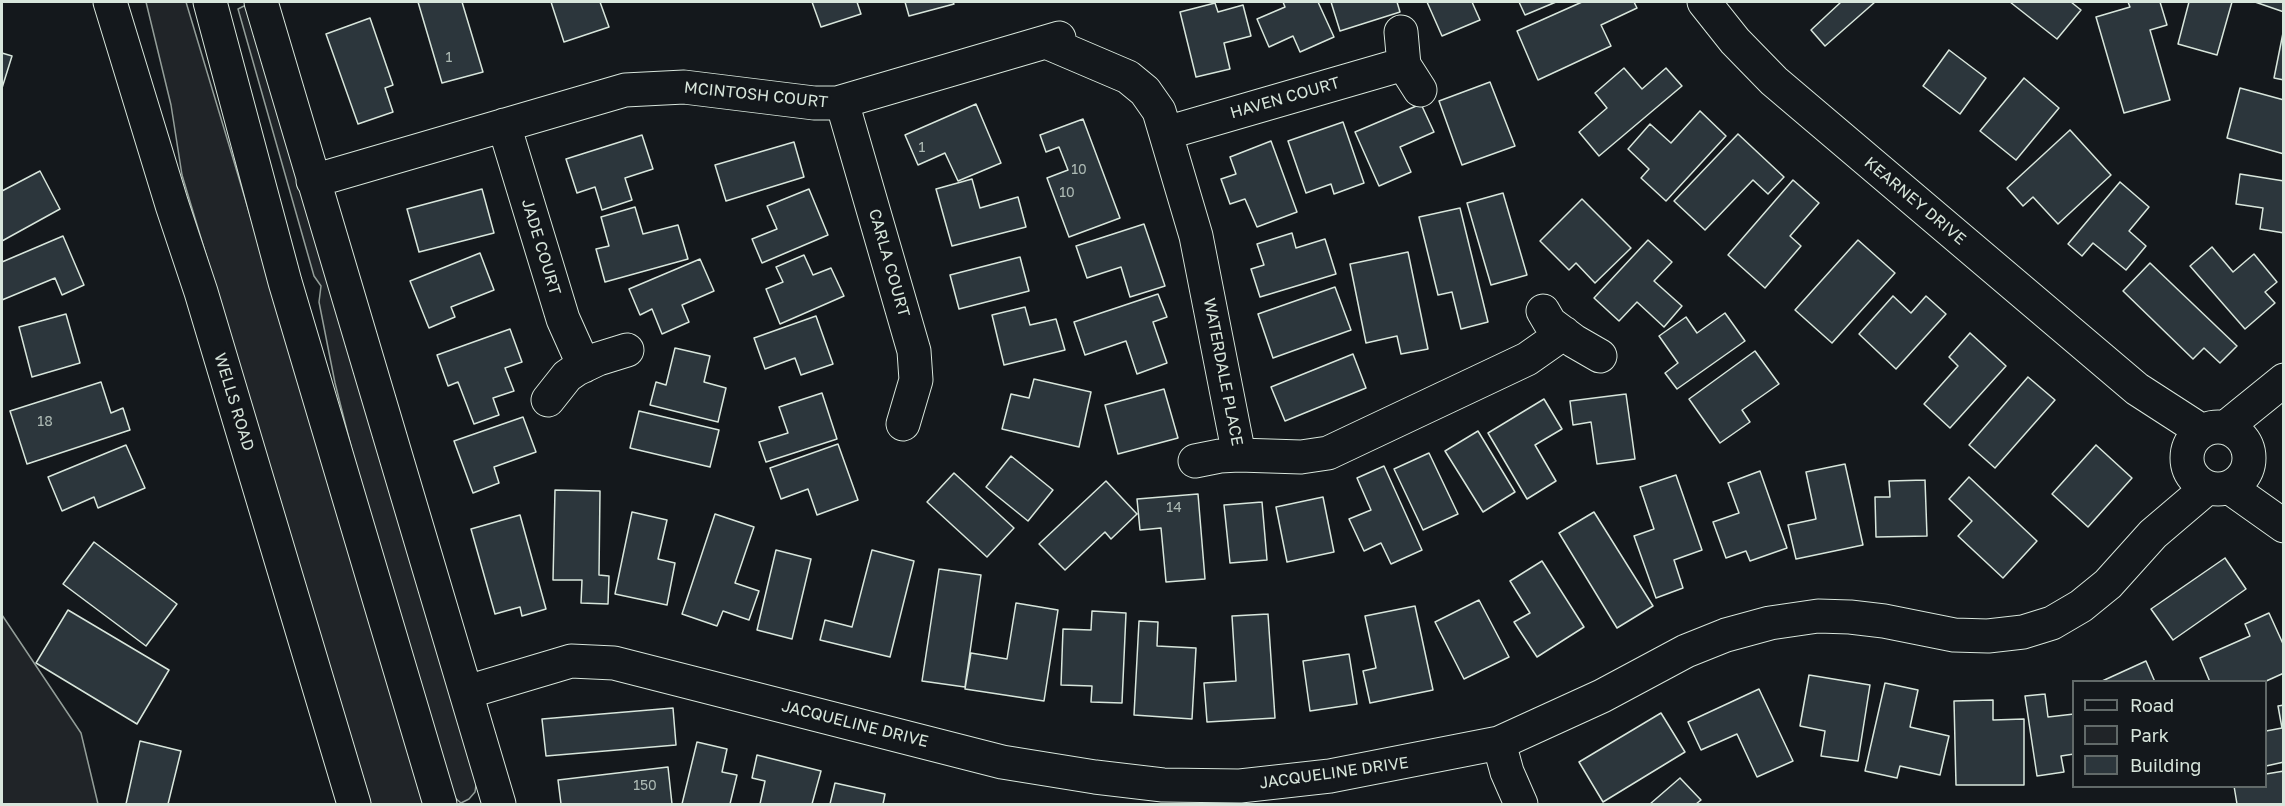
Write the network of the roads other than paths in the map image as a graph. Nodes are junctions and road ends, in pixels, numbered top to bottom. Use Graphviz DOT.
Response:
graph roads {
  1 [pos="110,2"];
  2 [pos="210,2"];
  3 [pos="261,2"];
  4 [pos="1704,2"];
  5 [pos="1052,40"];
  6 [pos="1408,62"];
  7 [pos="842,102"];
  8 [pos="504,125"];
  9 [pos="1166,133"];
  10 [pos="313,181"];
  11 [pos="627,350"];
  12 [pos="1600,356"];
  13 [pos="584,366"];
  14 [pos="2283,380"];
  15 [pos="548,400"];
  16 [pos="903,424"];
  17 [pos="1239,455"];
  18 [pos="2217,458"];
  19 [pos="1196,461"];
  20 [pos="2283,517"];
  21 [pos="2283,526"];
  22 [pos="467,692"];
  23 [pos="1499,743"];
  24 [pos="488,796"];
  25 [pos="354,804"];
  26 [pos="440,804"];
  27 [pos="1521,804"];
  1 -- 25 [label="street, WELLS ROAD"];
  2 -- 26 [label="street"];
  3 -- 10 [label="street"];
  4 -- 18 [label="street, KEARNEY DRIVE"];
  5 -- 7 [label="street, MCINTOSH COURT"];
  5 -- 9 [label="street, WATERDALE PLACE"];
  6 -- 9 [label="street, HAVEN COURT"];
  7 -- 8 [label="street, MCINTOSH COURT"];
  7 -- 16 [label="street, CARLA COURT"];
  8 -- 10 [label="street, MCINTOSH COURT"];
  8 -- 13 [label="street, JADE COURT"];
  9 -- 17 [label="street, WATERDALE PLACE"];
  10 -- 22 [label="street"];
  11 -- 13 [label="street"];
  12 -- 17 [label="street, WATERDALE PLACE"];
  13 -- 15 [label="street"];
  14 -- 18 [label="street, JACQUELINE DRIVE"];
  17 -- 19 [label="street"];
  18 -- 20 [label="street, KEARNEY DRIVE"];
  18 -- 21 [label="street, KEARNEY DRIVE"];
  18 -- 23 [label="street, JACQUELINE DRIVE"];
  22 -- 23 [label="street, JACQUELINE DRIVE"];
  22 -- 24 [label="street"];
  23 -- 27 [label="street"];
}
